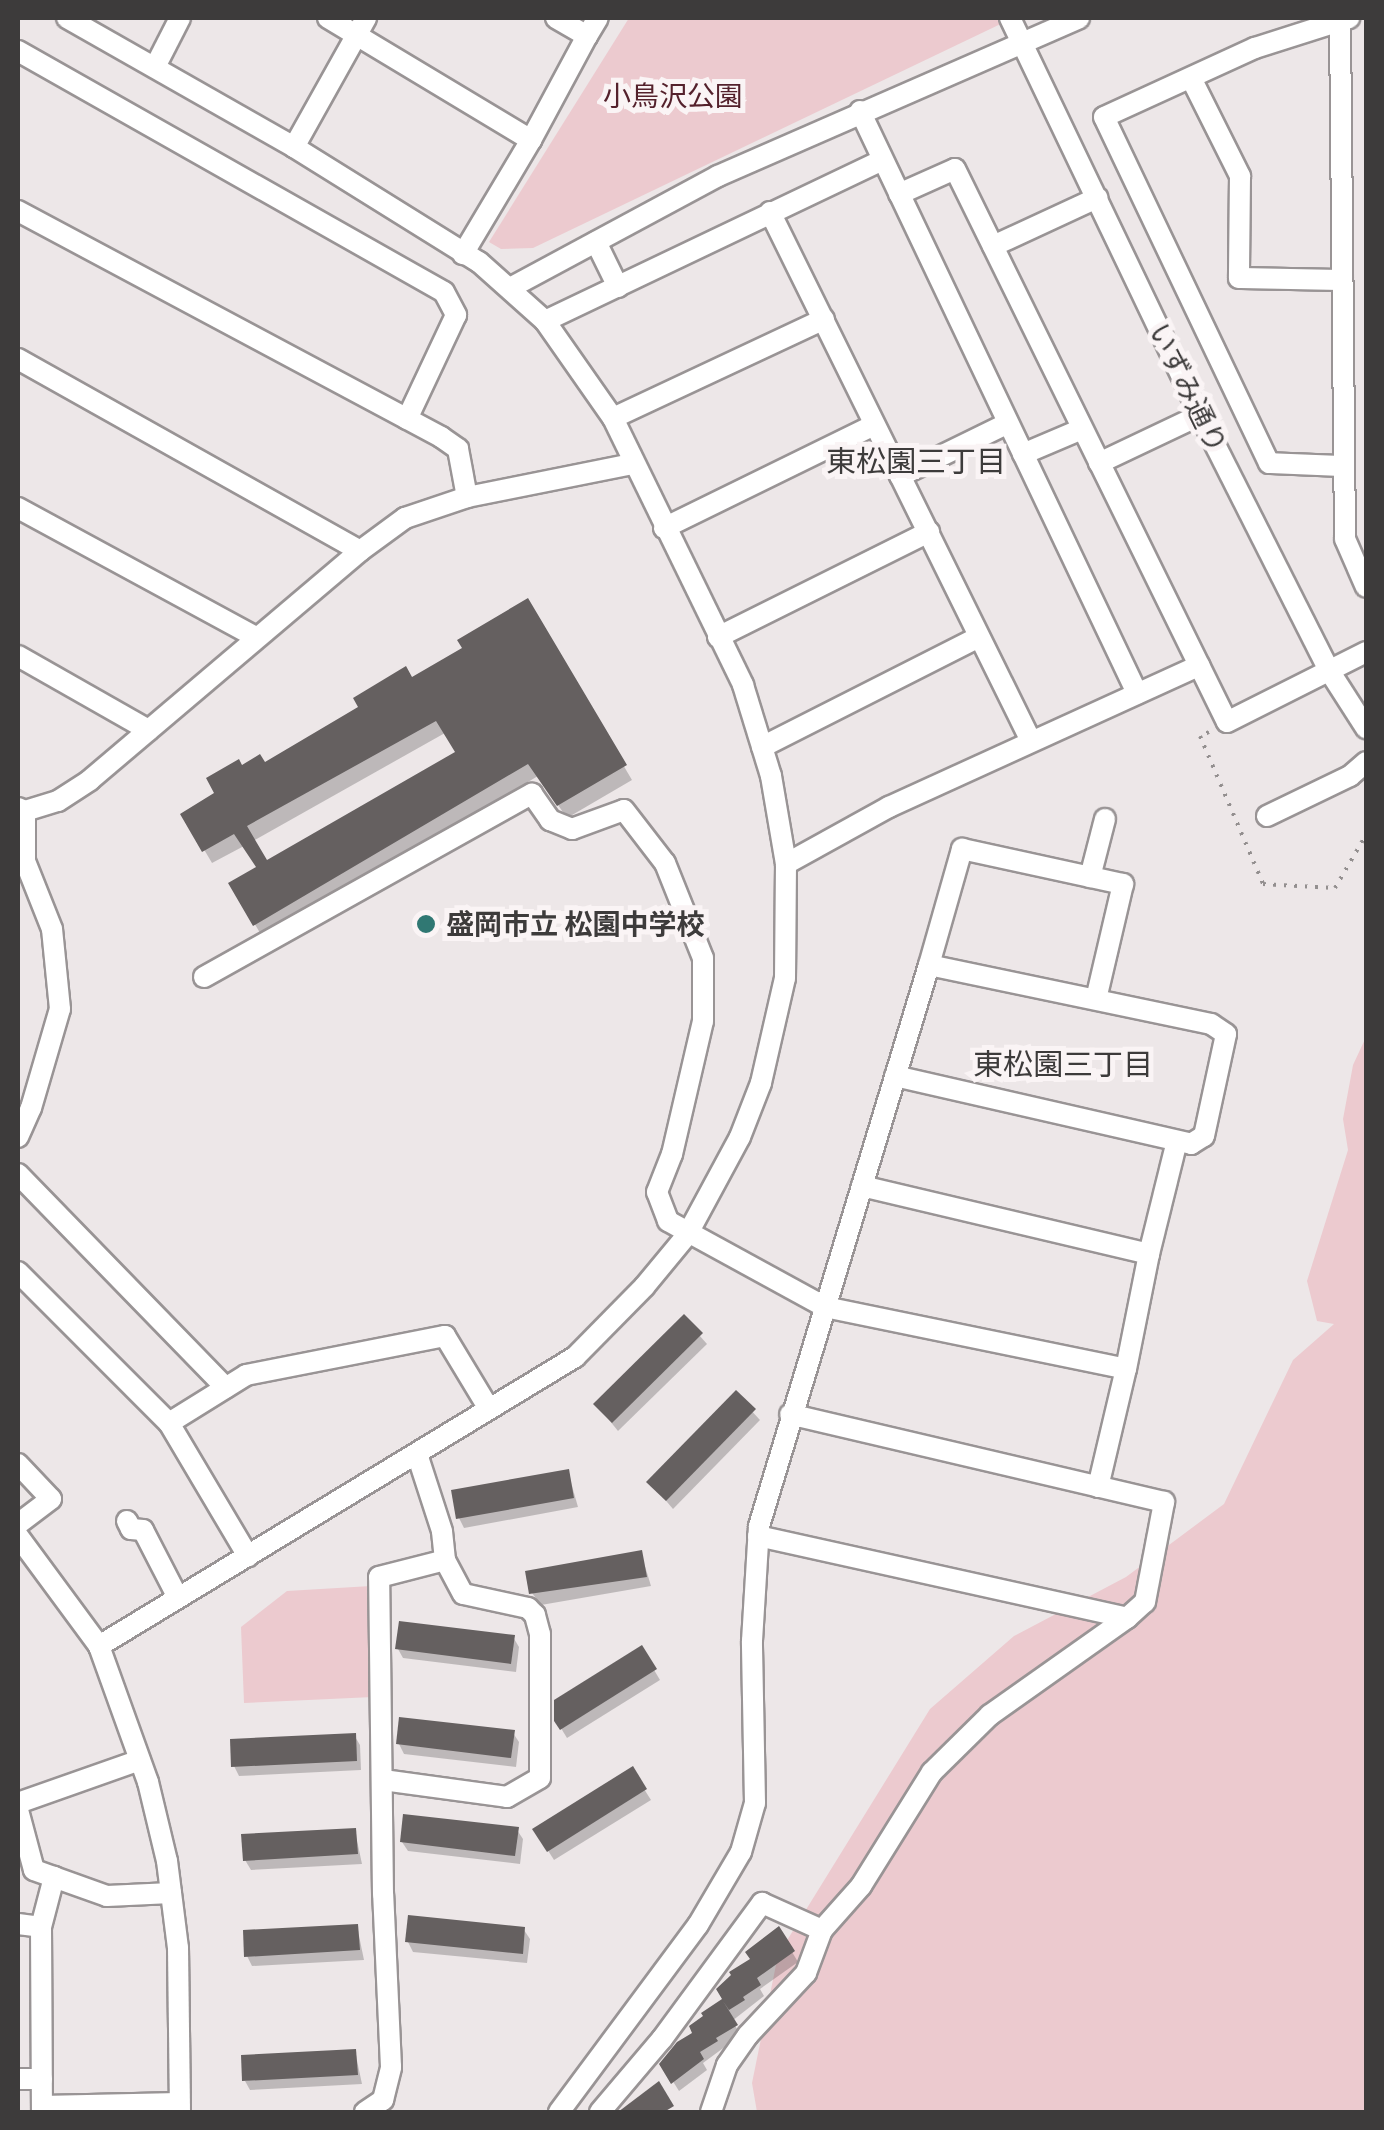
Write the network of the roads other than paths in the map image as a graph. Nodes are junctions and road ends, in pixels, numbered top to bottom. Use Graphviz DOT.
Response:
graph roads {
  1 [pos="67,18"];
  2 [pos="180,18"];
  3 [pos="328,18"];
  4 [pos="556,18"];
  5 [pos="1010,18"];
  6 [pos="1079,18"];
  7 [pos="1345,19"];
  8 [pos="361,26"];
  9 [pos="593,27"];
  10 [pos="1022,42"];
  11 [pos="18,51"];
  12 [pos="156,66"];
  13 [pos="1191,78"];
  14 [pos="860,111"];
  15 [pos="530,140"];
  16 [pos="294,147"];
  17 [pos="884,160"];
  18 [pos="899,194"];
  19 [pos="1097,198"];
  20 [pos="18,211"];
  21 [pos="770,212"];
  22 [pos="596,242"];
  23 [pos="992,246"];
  24 [pos="463,254"];
  25 [pos="1342,280"];
  26 [pos="618,287"];
  27 [pos="510,288"];
  28 [pos="824,320"];
  29 [pos="545,321"];
  30 [pos="1342,349"];
  31 [pos="1366,349"];
  32 [pos="18,358"];
  33 [pos="1200,415"];
  34 [pos="613,418"];
  35 [pos="407,419"];
  36 [pos="1008,424"];
  37 [pos="874,425"];
  38 [pos="1082,429"];
  39 [pos="1023,454"];
  40 [pos="1099,463"];
  41 [pos="632,464"];
  42 [pos="1343,466"];
  43 [pos="900,476"];
  44 [pos="466,497"];
  45 [pos="18,508"];
  46 [pos="664,528"];
  47 [pos="929,532"];
  48 [pos="360,550"];
  49 [pos="1366,587"];
  50 [pos="256,637"];
  51 [pos="718,637"];
  52 [pos="977,638"];
  53 [pos="1366,652"];
  54 [pos="18,656"];
  55 [pos="1199,666"];
  56 [pos="1330,672"];
  57 [pos="1137,693"];
  58 [pos="1366,728"];
  59 [pos="148,730"];
  60 [pos="1031,742"];
  61 [pos="762,747"];
  62 [pos="1366,762"];
  63 [pos="22,809"];
  64 [pos="1266,816"];
  65 [pos="1106,819"];
  66 [pos="786,864"];
  67 [pos="1090,877"];
  68 [pos="929,965"];
  69 [pos="204,977"];
  70 [pos="1096,999"];
  71 [pos="895,1076"];
  72 [pos="18,1137"];
  73 [pos="1177,1141"];
  74 [pos="18,1174"];
  75 [pos="862,1186"];
  76 [pos="687,1235"];
  77 [pos="1149,1254"];
  78 [pos="18,1272"];
  79 [pos="825,1307"];
  80 [pos="1126,1369"];
  81 [pos="226,1388"];
  82 [pos="489,1409"];
  83 [pos="790,1414"];
  84 [pos="168,1423"];
  85 [pos="417,1454"];
  86 [pos="18,1464"];
  87 [pos="1098,1486"];
  88 [pos="127,1521"];
  89 [pos="18,1524"];
  90 [pos="18,1536"];
  91 [pos="758,1536"];
  92 [pos="248,1556"];
  93 [pos="445,1560"];
  94 [pos="177,1596"];
  95 [pos="1126,1618"];
  96 [pos="99,1646"];
  97 [pos="140,1760"];
  98 [pos="383,1780"];
  99 [pos="18,1806"];
  100 [pos="54,1877"];
  101 [pos="171,1893"];
  102 [pos="18,1924"];
  103 [pos="41,1928"];
  104 [pos="822,1930"];
  105 [pos="18,2079"];
  106 [pos="42,2080"];
  107 [pos="180,2108"];
  108 [pos="42,2109"];
  109 [pos="364,2112"];
  110 [pos="559,2112"];
  111 [pos="600,2112"];
  112 [pos="711,2112"];
  1 -- 12 [label="street"];
  2 -- 12 [label="street"];
  3 -- 8 [label="street"];
  4 -- 9 [label="street"];
  5 -- 10 [label="street, いずみ通り"];
  6 -- 10 [label="street"];
  7 -- 13 [label="street"];
  7 -- 25 [label="street"];
  8 -- 15 [label="street"];
  8 -- 16 [label="street"];
  9 -- 15 [label="street"];
  10 -- 14 [label="street"];
  10 -- 19 [label="street, いずみ通り"];
  11 -- 35 [label="street"];
  12 -- 16 [label="street"];
  13 -- 25 [label="street"];
  13 -- 42 [label="street"];
  14 -- 17 [label="street"];
  14 -- 22 [label="street"];
  15 -- 24 [label="street"];
  16 -- 24 [label="street"];
  17 -- 18 [label="street"];
  17 -- 21 [label="street"];
  18 -- 23 [label="street"];
  18 -- 36 [label="street"];
  19 -- 23 [label="street"];
  19 -- 33 [label="street, いずみ通り"];
  20 -- 35 [label="street"];
  21 -- 26 [label="street"];
  21 -- 28 [label="street"];
  22 -- 26 [label="street"];
  22 -- 27 [label="street"];
  23 -- 38 [label="street"];
  24 -- 27 [label="street"];
  25 -- 30 [label="street"];
  26 -- 29 [label="street"];
  27 -- 29 [label="street"];
  28 -- 34 [label="street"];
  28 -- 37 [label="street"];
  29 -- 34 [label="street"];
  30 -- 31 [label="street"];
  30 -- 42 [label="street"];
  32 -- 48 [label="street"];
  33 -- 40 [label="street"];
  33 -- 56 [label="street, いずみ通り"];
  34 -- 41 [label="street"];
  35 -- 44 [label="street"];
  36 -- 39 [label="street"];
  36 -- 43 [label="street"];
  37 -- 43 [label="street"];
  37 -- 46 [label="street"];
  38 -- 39 [label="street"];
  38 -- 40 [label="street"];
  39 -- 57 [label="street"];
  40 -- 55 [label="street"];
  41 -- 44 [label="street"];
  41 -- 46 [label="street"];
  42 -- 49 [label="street"];
  43 -- 47 [label="street"];
  44 -- 48 [label="street"];
  45 -- 50 [label="street"];
  46 -- 51 [label="street"];
  47 -- 51 [label="street"];
  47 -- 52 [label="street"];
  48 -- 50 [label="street"];
  50 -- 59 [label="street"];
  51 -- 61 [label="street"];
  52 -- 60 [label="street"];
  52 -- 61 [label="street"];
  53 -- 56 [label="street"];
  54 -- 59 [label="street"];
  55 -- 56 [label="street"];
  55 -- 57 [label="street"];
  56 -- 58 [label="street, いずみ通り"];
  57 -- 60 [label="street"];
  59 -- 63 [label="street"];
  60 -- 66 [label="street"];
  61 -- 66 [label="street"];
  62 -- 64 [label="street"];
  63 -- 72 [label="street"];
  65 -- 67 [label="street"];
  66 -- 76 [label="street"];
  67 -- 68 [label="street"];
  67 -- 70 [label="street"];
  68 -- 70 [label="street"];
  68 -- 71 [label="street"];
  69 -- 76 [label="street"];
  70 -- 73 [label="street"];
  71 -- 73 [label="street"];
  71 -- 75 [label="street"];
  73 -- 77 [label="street"];
  74 -- 81 [label="street"];
  75 -- 77 [label="street"];
  75 -- 79 [label="street"];
  76 -- 79 [label="street"];
  76 -- 82 [label="street"];
  77 -- 80 [label="street"];
  78 -- 84 [label="street"];
  79 -- 80 [label="street"];
  79 -- 83 [label="street"];
  80 -- 87 [label="street"];
  81 -- 82 [label="street"];
  81 -- 84 [label="street"];
  82 -- 85 [label="street"];
  83 -- 87 [label="street"];
  83 -- 91 [label="street"];
  84 -- 92 [label="street"];
  85 -- 92 [label="street"];
  85 -- 93 [label="street"];
  86 -- 89 [label="street"];
  87 -- 95 [label="street"];
  88 -- 94 [label="street"];
  90 -- 96 [label="street"];
  91 -- 95 [label="street"];
  91 -- 110 [label="street"];
  92 -- 94 [label="street"];
  93 -- 98 [label="street"];
  93 -- 98 [label="street"];
  94 -- 96 [label="street"];
  95 -- 104 [label="street"];
  96 -- 97 [label="street"];
  97 -- 99 [label="street"];
  97 -- 101 [label="street"];
  98 -- 109 [label="street"];
  99 -- 100 [label="street"];
  100 -- 101 [label="street"];
  100 -- 103 [label="street"];
  101 -- 107 [label="street"];
  102 -- 103 [label="street"];
  103 -- 106 [label="street"];
  104 -- 111 [label="street"];
  104 -- 112 [label="street"];
  105 -- 106 [label="street"];
  106 -- 108 [label="street"];
  107 -- 108 [label="street"];
}
